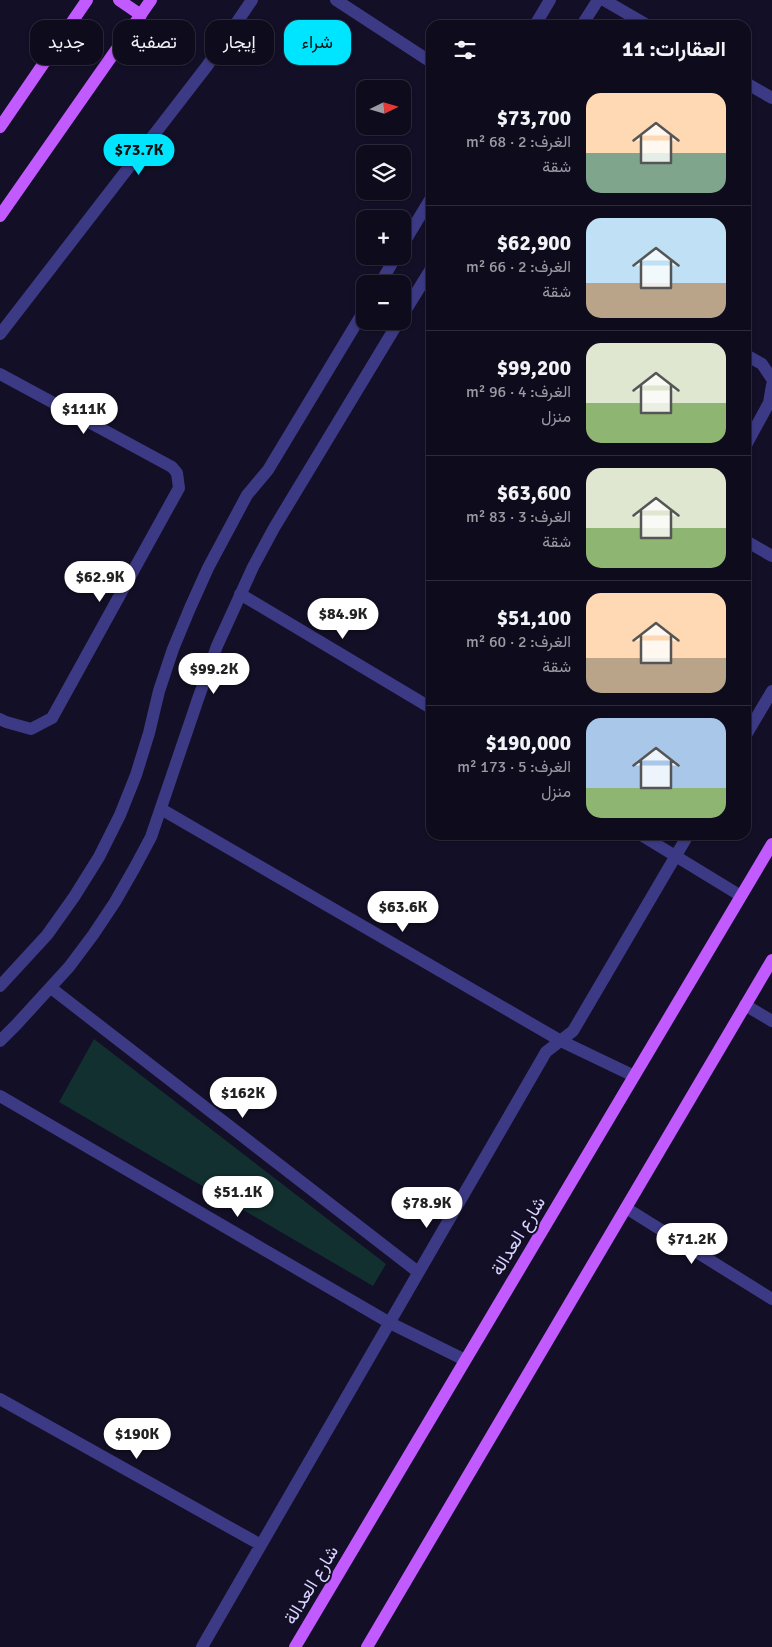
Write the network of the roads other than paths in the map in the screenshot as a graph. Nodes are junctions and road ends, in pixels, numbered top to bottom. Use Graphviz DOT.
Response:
graph roads {
  1 [pos="87,0"];
  2 [pos="119,0"];
  3 [pos="151,0"];
  4 [pos="252,0"];
  5 [pos="336,0"];
  6 [pos="550,0"];
  7 [pos="598,0"];
  8 [pos="604,0"];
  9 [pos="141,15"];
  10 [pos="538,20"];
  11 [pos="585,20"];
  12 [pos="638,20"];
  13 [pos="426,59"];
  14 [pos="751,86"];
  15 [pos="772,98"];
  16 [pos="0,127"];
  17 [pos="426,206"];
  18 [pos="0,216"];
  19 [pos="411,231"];
  20 [pos="426,276"];
  21 [pos="411,301"];
  22 [pos="356,324"];
  23 [pos="394,330"];
  24 [pos="0,334"];
  25 [pos="751,358"];
  26 [pos="0,374"];
  27 [pos="772,380"];
  28 [pos="772,385"];
  29 [pos="751,436"];
  30 [pos="751,544"];
  31 [pos="772,556"];
  32 [pos="240,594"];
  33 [pos="772,691"];
  34 [pos="426,705"];
  35 [pos="0,719"];
  36 [pos="751,727"];
  37 [pos="161,809"];
  38 [pos="649,840"];
  39 [pos="685,840"];
  40 [pos="772,844"];
  41 [pos="675,856"];
  42 [pos="741,896"];
  43 [pos="772,960"];
  44 [pos="0,986"];
  45 [pos="51,988"];
  46 [pos="746,1005"];
  47 [pos="772,1021"];
  48 [pos="560,1040"];
  49 [pos="0,1041"];
  50 [pos="634,1076"];
  51 [pos="0,1096"];
  52 [pos="626,1208"];
  53 [pos="418,1272"];
  54 [pos="772,1299"];
  55 [pos="390,1323"];
  56 [pos="465,1360"];
  57 [pos="0,1399"];
  58 [pos="261,1545"];
  59 [pos="202,1647"];
  60 [pos="295,1647"];
  61 [pos="367,1647"];
  1 -- 16 [label="main road"];
  2 -- 9 [label="main road"];
  3 -- 9 [label="main road"];
  4 -- 24 [label="street"];
  5 -- 13 [label="street"];
  6 -- 10 [label="street"];
  7 -- 11 [label="street"];
  8 -- 12 [label="street"];
  9 -- 18 [label="main road"];
  14 -- 15 [label="street"];
  17 -- 19 [label="street"];
  20 -- 21 [label="street"];
  22 -- 44 [label="street"];
  23 -- 32 [label="street"];
  25 -- 27 [label="street"];
  26 -- 35 [label="street"];
  28 -- 29 [label="street"];
  30 -- 31 [label="street"];
  32 -- 34 [label="street"];
  32 -- 37 [label="street"];
  33 -- 36 [label="street"];
  37 -- 45 [label="street"];
  37 -- 48 [label="street"];
  38 -- 41 [label="street"];
  39 -- 41 [label="street"];
  40 -- 42 [label="main road, شارع العدالة"];
  41 -- 42 [label="street"];
  41 -- 48 [label="street"];
  42 -- 50 [label="main road, شارع العدالة"];
  43 -- 46 [label="main road"];
  45 -- 49 [label="street"];
  45 -- 53 [label="street"];
  46 -- 47 [label="street"];
  46 -- 52 [label="main road"];
  48 -- 50 [label="street"];
  48 -- 53 [label="street"];
  50 -- 56 [label="main road, شارع العدالة"];
  51 -- 55 [label="street"];
  52 -- 54 [label="street"];
  52 -- 61 [label="main road"];
  53 -- 55 [label="street"];
  55 -- 56 [label="street"];
  55 -- 58 [label="street"];
  56 -- 60 [label="main road, شارع العدالة"];
  57 -- 58 [label="street"];
  58 -- 59 [label="street"];
}
